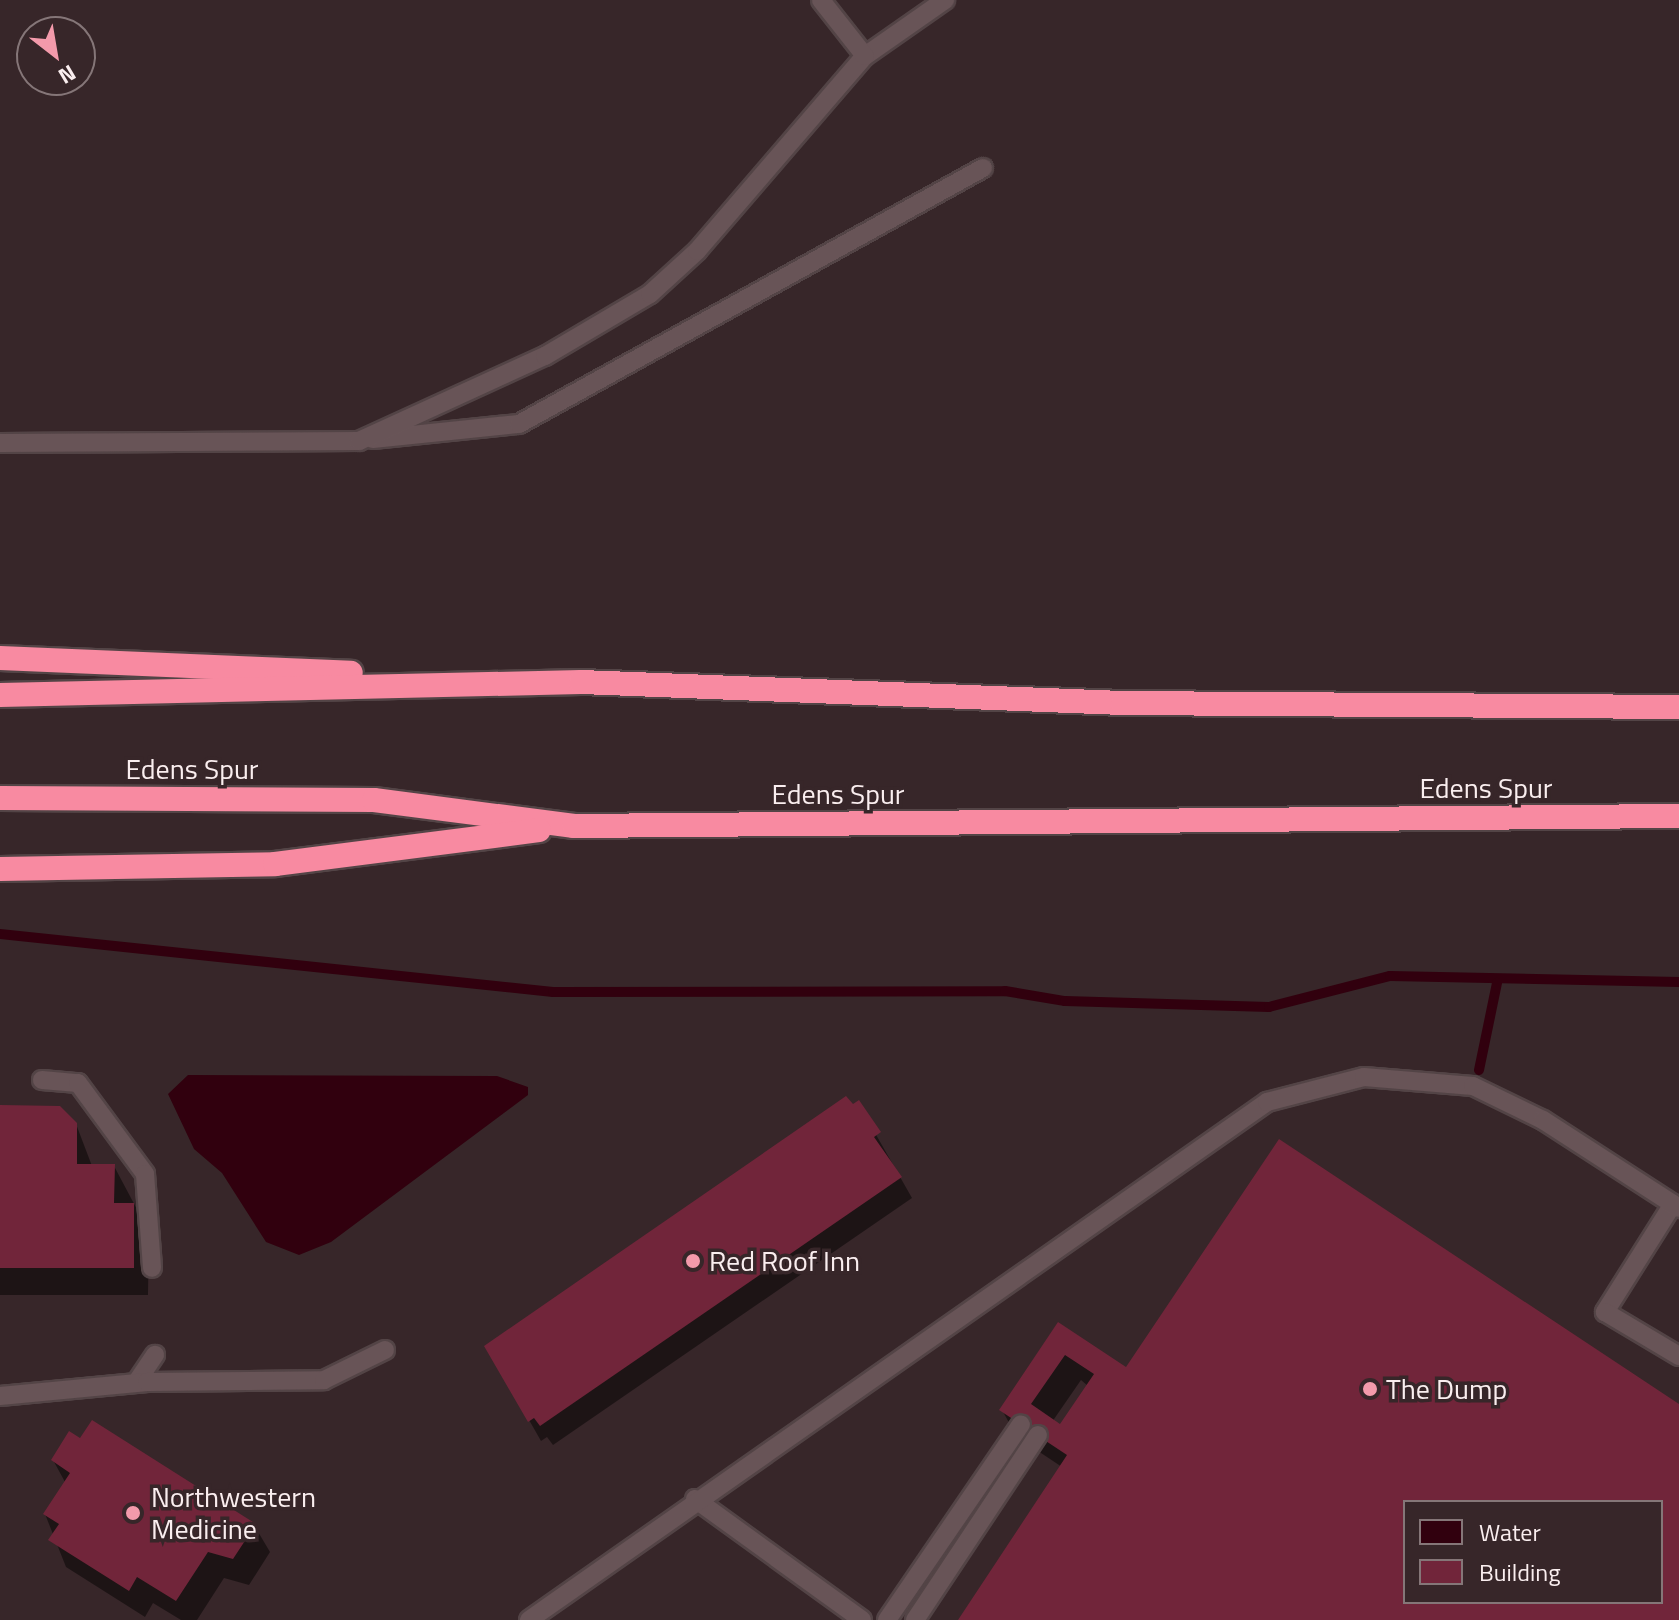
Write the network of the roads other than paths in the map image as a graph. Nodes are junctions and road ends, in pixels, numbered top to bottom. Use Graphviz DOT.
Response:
graph roads {
  1 [pos="821,0"];
  2 [pos="945,0"];
  3 [pos="865,56"];
  4 [pos="983,168"];
  5 [pos="359,441"];
  6 [pos="0,443"];
  7 [pos="0,658"];
  8 [pos="581,682"];
  9 [pos="0,695"];
  10 [pos="1679,707"];
  11 [pos="0,798"];
  12 [pos="1679,816"];
  13 [pos="574,826"];
  14 [pos="0,869"];
  15 [pos="42,1080"];
  16 [pos="1676,1206"];
  17 [pos="152,1268"];
  18 [pos="385,1350"];
  19 [pos="155,1355"];
  20 [pos="1679,1356"];
  21 [pos="136,1383"];
  22 [pos="0,1396"];
  23 [pos="1021,1424"];
  24 [pos="1038,1435"];
  25 [pos="695,1499"];
  26 [pos="529,1620"];
  27 [pos="862,1620"];
  28 [pos="887,1620"];
  29 [pos="915,1620"];
  1 -- 3 [label="lane"];
  2 -- 3 [label="lane"];
  3 -- 5 [label="lane"];
  4 -- 5 [label="lane"];
  5 -- 6 [label="lane"];
  7 -- 8 [label="highway"];
  8 -- 9 [label="highway"];
  8 -- 10 [label="highway"];
  11 -- 13 [label="highway, Edens Spur"];
  12 -- 13 [label="highway, Edens Spur"];
  13 -- 14 [label="highway"];
  15 -- 17 [label="lane"];
  16 -- 20 [label="lane"];
  16 -- 25 [label="lane"];
  18 -- 21 [label="lane"];
  19 -- 21 [label="lane"];
  21 -- 22 [label="lane"];
  23 -- 28 [label="lane"];
  24 -- 29 [label="lane"];
  25 -- 26 [label="lane"];
  25 -- 27 [label="lane"];
}
